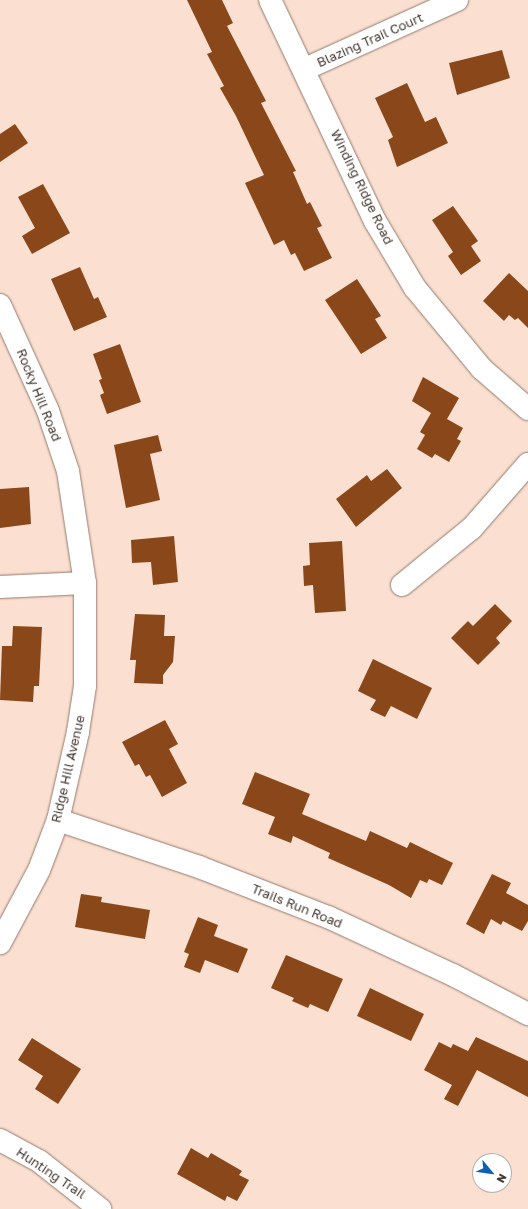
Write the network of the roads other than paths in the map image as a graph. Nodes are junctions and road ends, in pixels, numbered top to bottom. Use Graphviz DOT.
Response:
graph roads {
  1 [pos="270,0"];
  2 [pos="457,0"];
  3 [pos="305,69"];
  4 [pos="0,305"];
  5 [pos="528,409"];
  6 [pos="528,464"];
  7 [pos="85,583"];
  8 [pos="402,585"];
  9 [pos="0,587"];
  10 [pos="58,820"];
  11 [pos="0,944"];
  12 [pos="528,1014"];
  13 [pos="0,1140"];
  14 [pos="100,1209"];
  1 -- 3 [label="street, Winding Ridge Road"];
  2 -- 3 [label="street, Blazing Trail Court"];
  3 -- 5 [label="street, Winding Ridge Road"];
  4 -- 7 [label="street, Rocky Hill Road"];
  6 -- 8 [label="street"];
  7 -- 9 [label="street"];
  7 -- 10 [label="street, Ridge Hill Avenue"];
  10 -- 11 [label="street, Ridge Hill Avenue"];
  10 -- 12 [label="street, Trails Run Road"];
  13 -- 14 [label="street, Hunting Trail"];
}
